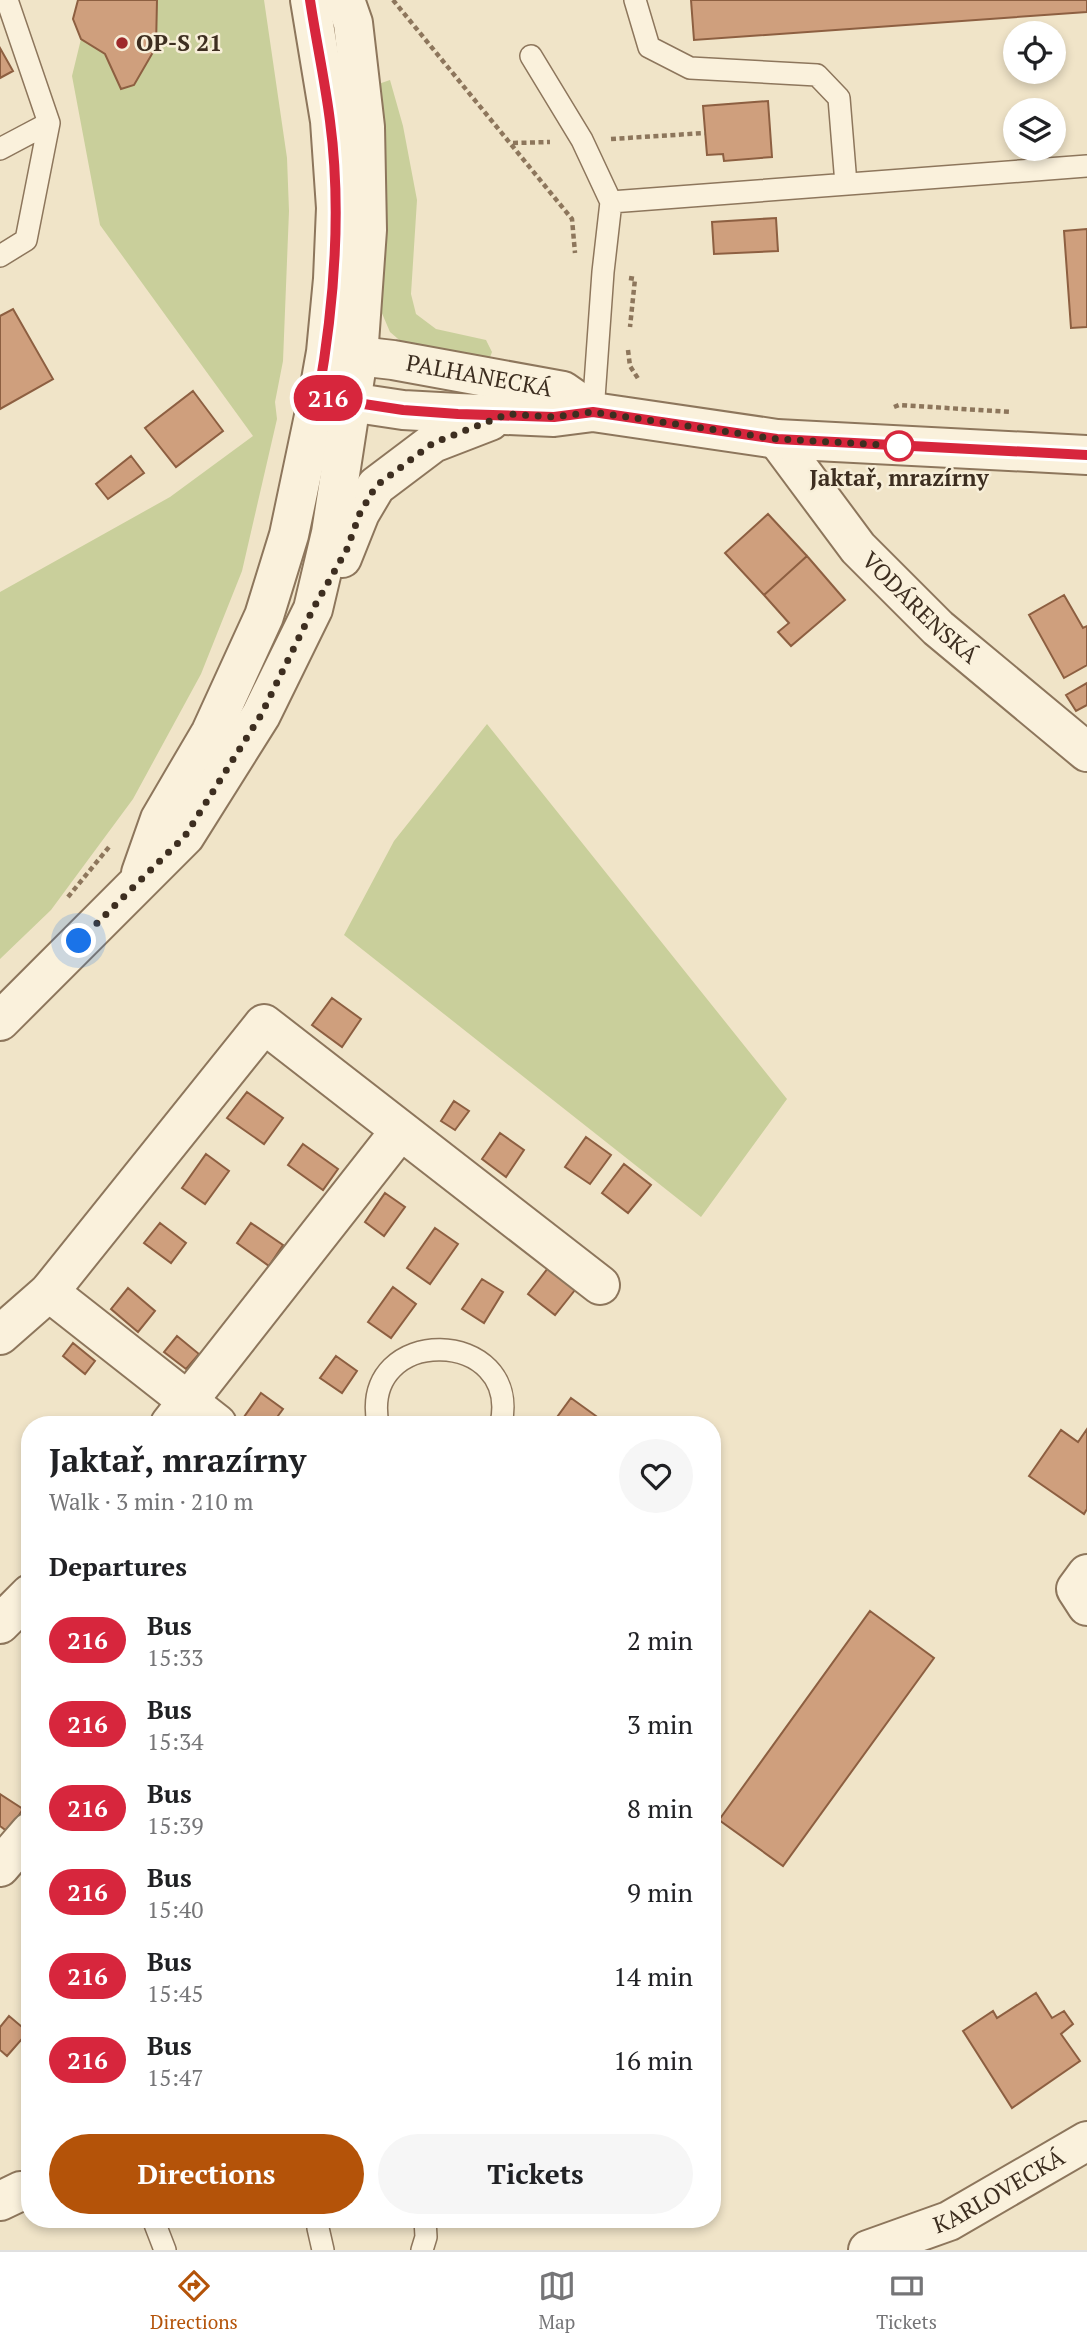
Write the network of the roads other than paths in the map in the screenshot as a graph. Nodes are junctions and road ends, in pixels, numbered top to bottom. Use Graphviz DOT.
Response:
graph roads {
  1 [pos="7,0"];
  2 [pos="310,0"];
  3 [pos="345,0"];
  4 [pos="635,0"];
  5 [pos="531,56"];
  6 [pos="49,123"];
  7 [pos="0,149"];
  8 [pos="1087,166"];
  9 [pos="846,184"];
  10 [pos="611,202"];
  11 [pos="0,256"];
  12 [pos="342,354"];
  13 [pos="334,399"];
  14 [pos="593,412"];
  15 [pos="508,414"];
  16 [pos="777,439"];
  17 [pos="1087,455"];
  18 [pos="313,609"];
  19 [pos="1087,752"];
  20 [pos="138,882"];
  21 [pos="0,1021"];
  22 [pos="400,1131"];
  23 [pos="600,1285"];
  24 [pos="49,1292"];
  25 [pos="0,1335"];
  26 [pos="191,1416"];
  27 [pos="193,1416"];
  28 [pos="377,1416"];
  29 [pos="501,1416"];
  30 [pos="1087,1574"];
  31 [pos="21,1603"];
  32 [pos="1087,1606"];
  33 [pos="0,1624"];
  34 [pos="21,1842"];
  35 [pos="0,1867"];
  36 [pos="1087,2141"];
  37 [pos="156,2228"];
  38 [pos="318,2228"];
  39 [pos="426,2228"];
  40 [pos="165,2250"];
  41 [pos="323,2250"];
  42 [pos="422,2250"];
  43 [pos="867,2250"];
  1 -- 6 [label="lane"];
  2 -- 12 [label="street"];
  3 -- 12 [label="street"];
  4 -- 9 [label="lane"];
  5 -- 10 [label="lane"];
  6 -- 7 [label="lane"];
  6 -- 11 [label="lane"];
  8 -- 9 [label="lane"];
  9 -- 10 [label="lane"];
  10 -- 14 [label="lane"];
  12 -- 13 [label="street"];
  12 -- 14 [label="street, PALHANECKÁ"];
  13 -- 15 [label="street, PALHANECKÁ"];
  13 -- 18 [label="street"];
  13 -- 20 [label="street"];
  14 -- 15 [label="street, PALHANECKÁ"];
  14 -- 16 [label="street, PALHANECKÁ"];
  15 -- 18 [label="street"];
  16 -- 17 [label="street, PALHANECKÁ"];
  16 -- 19 [label="street, VODÁRENSKÁ"];
  18 -- 20 [label="street"];
  20 -- 21 [label="street"];
  22 -- 23 [label="street"];
  22 -- 24 [label="street"];
  22 -- 27 [label="street"];
  24 -- 25 [label="street"];
  24 -- 26 [label="street"];
  28 -- 29 [label="lane"];
  30 -- 32 [label="street"];
  31 -- 33 [label="street"];
  34 -- 35 [label="street"];
  36 -- 43 [label="street, KARLOVECKÁ"];
  37 -- 40 [label="lane"];
  38 -- 41 [label="lane"];
  39 -- 42 [label="lane"];
}
